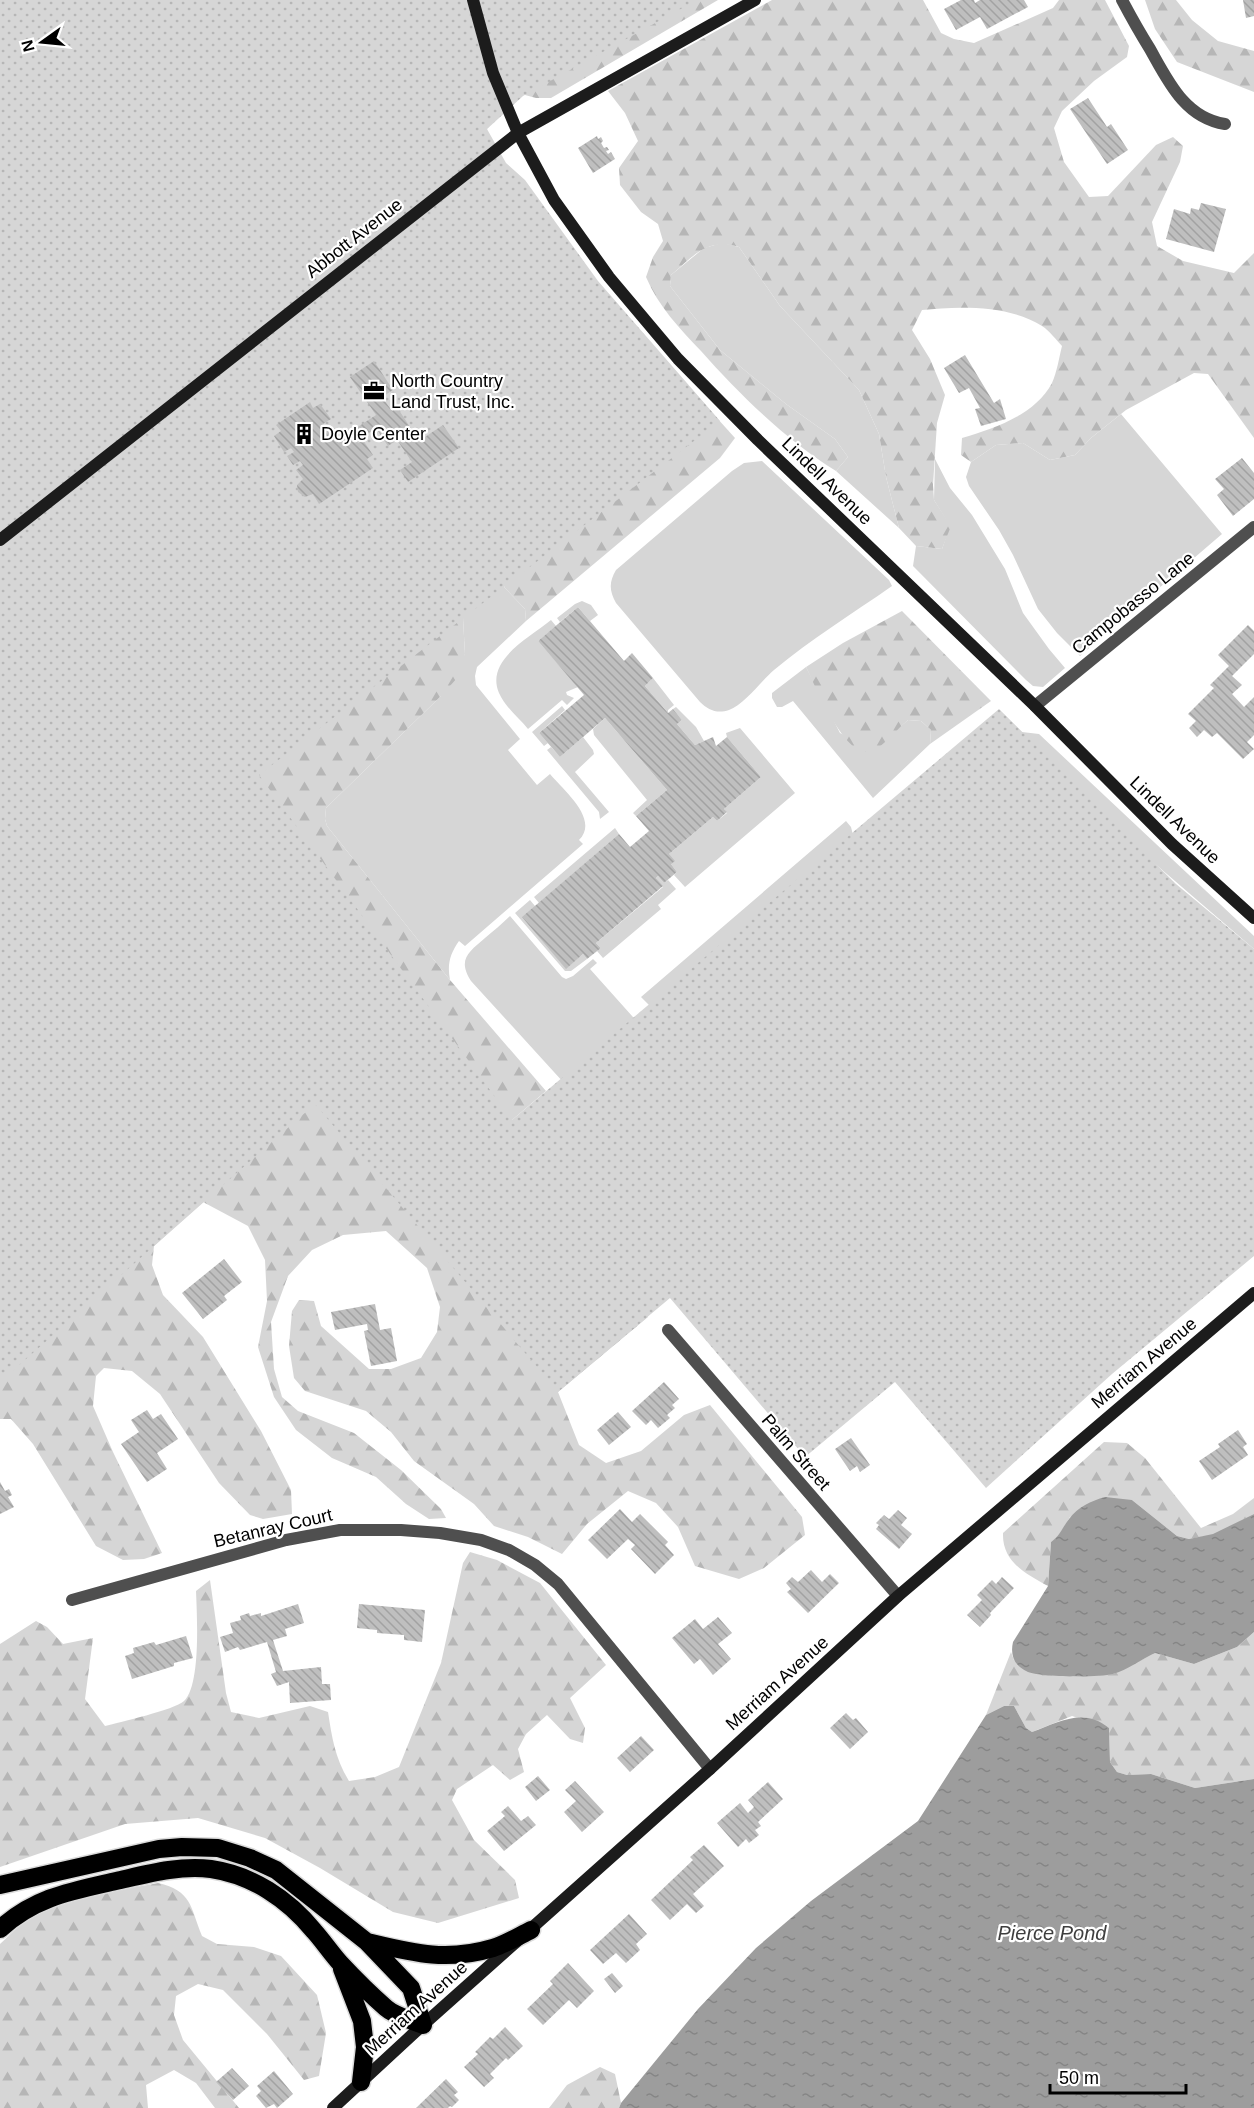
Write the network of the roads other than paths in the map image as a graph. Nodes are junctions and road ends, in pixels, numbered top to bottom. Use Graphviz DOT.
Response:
graph roads {
  1 [pos="473,0"];
  2 [pos="755,0"];
  3 [pos="1122,0"];
  4 [pos="1225,124"];
  5 [pos="518,133"];
  6 [pos="1254,527"];
  7 [pos="0,540"];
  8 [pos="1035,706"];
  9 [pos="1254,918"];
  10 [pos="1254,1293"];
  11 [pos="668,1330"];
  12 [pos="898,1596"];
  13 [pos="72,1600"];
  14 [pos="710,1769"];
  15 [pos="0,1885"];
  16 [pos="0,1929"];
  17 [pos="531,1930"];
  18 [pos="368,1942"];
  19 [pos="339,1962"];
  20 [pos="423,2025"];
  21 [pos="361,2082"];
  22 [pos="339,2106"];
  1 -- 5 [label="street, Lindell Avenue"];
  2 -- 5 [label="street, Abbott Avenue"];
  3 -- 4 [label="street"];
  5 -- 7 [label="street, Abbott Avenue"];
  5 -- 8 [label="street, Lindell Avenue"];
  6 -- 8 [label="street, Campobasso Lane"];
  8 -- 9 [label="street, Lindell Avenue"];
  10 -- 12 [label="street, Merriam Avenue"];
  11 -- 12 [label="street, Palm Street"];
  12 -- 14 [label="street, Merriam Avenue"];
  13 -- 14 [label="street, Betanray Court"];
  14 -- 17 [label="street, Merriam Avenue"];
  15 -- 18 [label="highway"];
  16 -- 19 [label="highway"];
  17 -- 18 [label="highway"];
  17 -- 20 [label="street, Merriam Avenue"];
  18 -- 20 [label="highway"];
  19 -- 20 [label="highway"];
  19 -- 21 [label="highway"];
  20 -- 21 [label="street, Merriam Avenue"];
  21 -- 22 [label="street, Merriam Avenue"];
}
